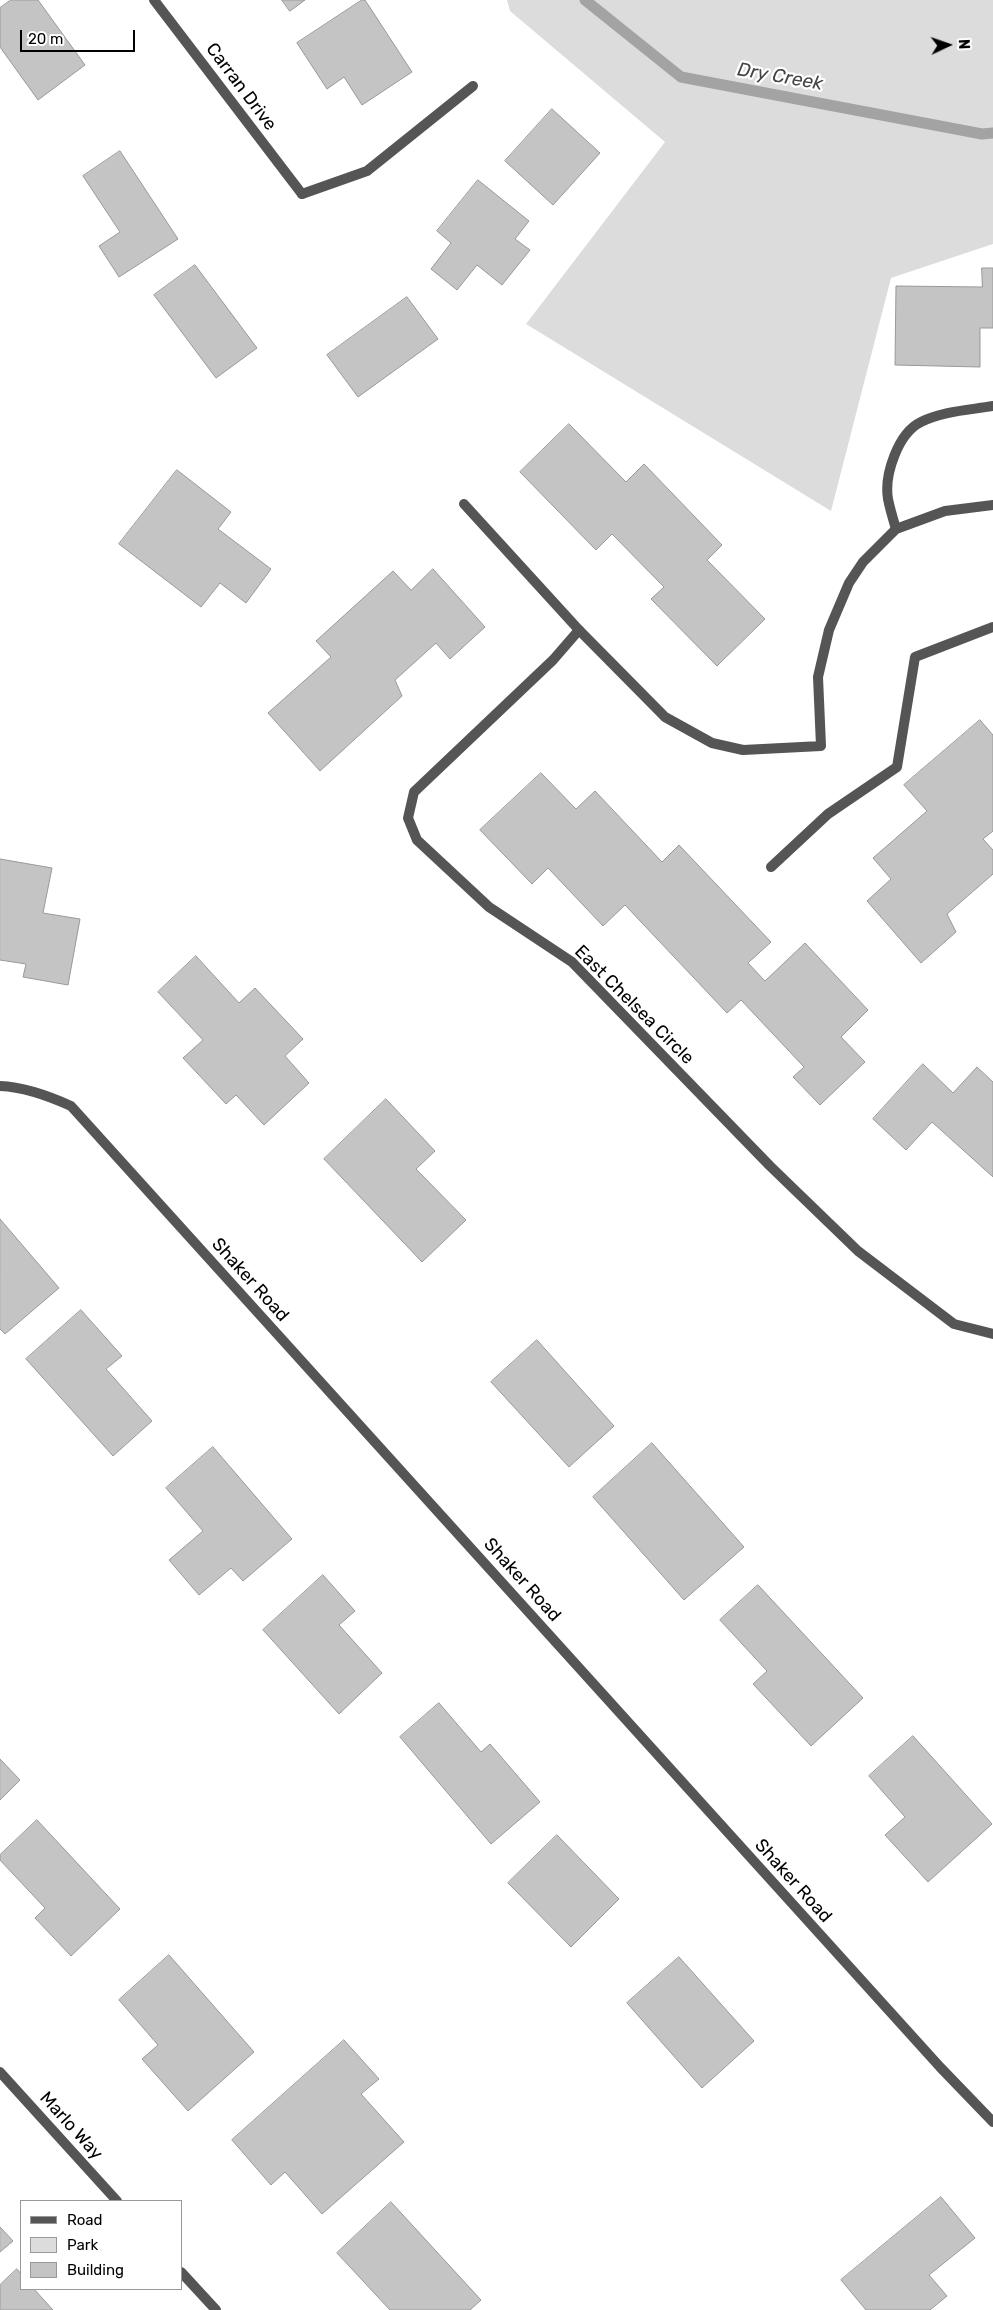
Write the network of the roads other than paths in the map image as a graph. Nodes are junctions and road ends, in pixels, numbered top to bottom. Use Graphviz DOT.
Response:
graph roads {
  1 [pos="154,0"];
  2 [pos="473,86"];
  3 [pos="993,406"];
  4 [pos="464,504"];
  5 [pos="993,505"];
  6 [pos="896,529"];
  7 [pos="993,627"];
  8 [pos="579,630"];
  9 [pos="771,867"];
  10 [pos="5,1086"];
  11 [pos="993,1334"];
  12 [pos="0,2072"];
  13 [pos="993,2122"];
  14 [pos="116,2200"];
  15 [pos="182,2273"];
  16 [pos="216,2310"];
  1 -- 2 [label="street, Carran Drive"];
  3 -- 6 [label="street"];
  4 -- 8 [label="street"];
  5 -- 6 [label="street"];
  6 -- 8 [label="street"];
  7 -- 9 [label="street"];
  8 -- 11 [label="street, East Chelsea Circle"];
  10 -- 13 [label="street, Shaker Road"];
  12 -- 14 [label="street, Marlo Way"];
  15 -- 16 [label="street"];
}
